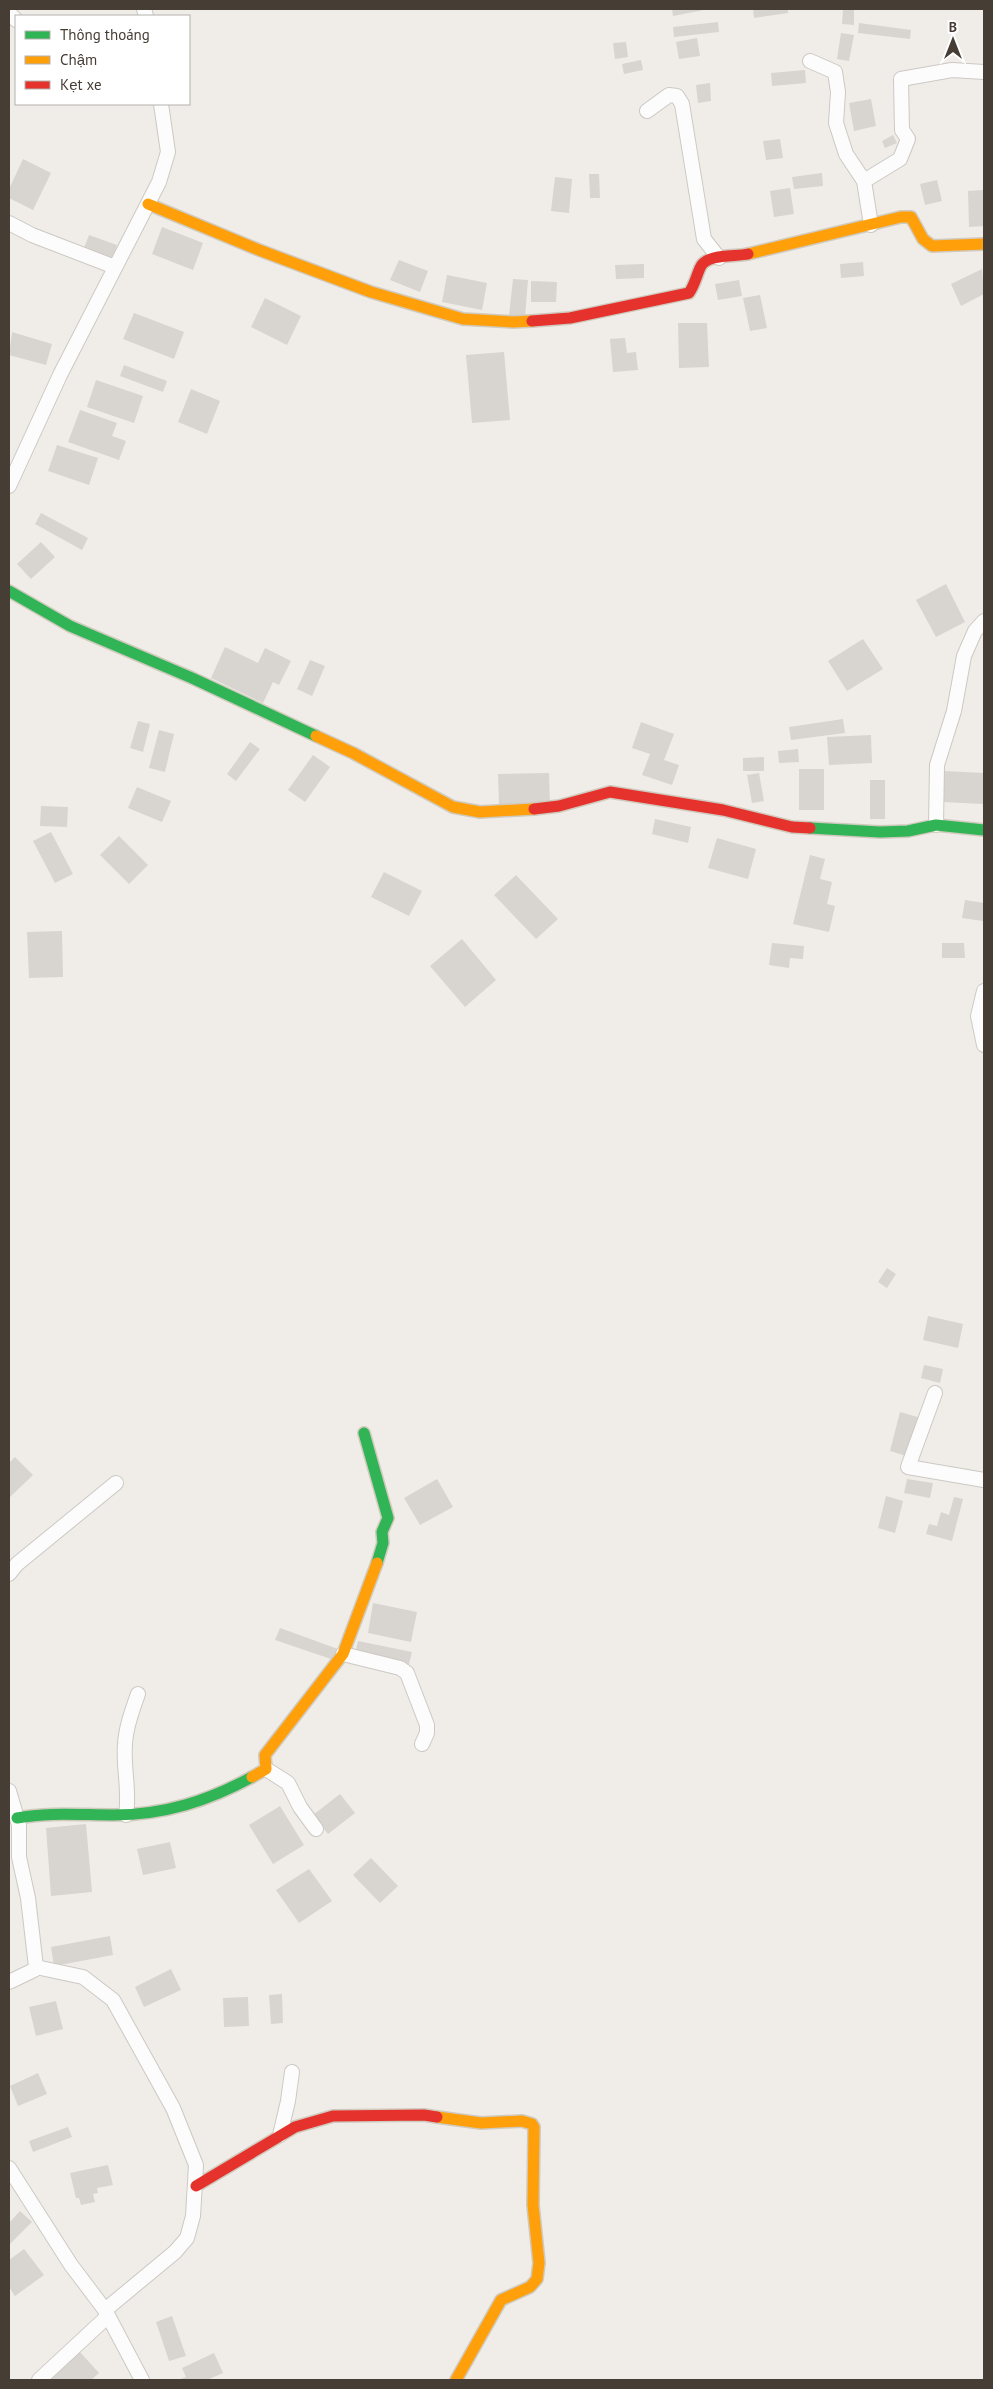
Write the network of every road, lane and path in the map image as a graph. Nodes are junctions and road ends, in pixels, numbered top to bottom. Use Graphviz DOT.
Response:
graph roads {
  1 [pos="810,61"];
  2 [pos="984,72"];
  3 [pos="159,105"];
  4 [pos="646,111"];
  5 [pos="864,181"];
  6 [pos="148,204"];
  7 [pos="9,222"];
  8 [pos="871,225"];
  9 [pos="984,244"];
  10 [pos="719,258"];
  11 [pos="116,267"];
  12 [pos="9,486"];
  13 [pos="9,591"];
  14 [pos="984,621"];
  15 [pos="936,825"];
  16 [pos="984,830"];
  17 [pos="984,991"];
  18 [pos="984,1046"];
  19 [pos="935,1393"];
  20 [pos="364,1433"];
  21 [pos="984,1480"];
  22 [pos="116,1483"];
  23 [pos="9,1574"];
  24 [pos="343,1654"];
  25 [pos="138,1694"];
  26 [pos="422,1744"];
  27 [pos="266,1769"];
  28 [pos="9,1791"];
  29 [pos="126,1815"];
  30 [pos="15,1825"];
  31 [pos="316,1829"];
  32 [pos="36,1967"];
  33 [pos="9,1982"];
  34 [pos="292,2072"];
  35 [pos="280,2136"];
  36 [pos="9,2168"];
  37 [pos="196,2186"];
  38 [pos="106,2313"];
  39 [pos="39,2380"];
  40 [pos="142,2380"];
  41 [pos="456,2380"];
  1 -- 5 [label="street"];
  2 -- 5 [label="street"];
  3 -- 6 [label="street"];
  4 -- 10 [label="street"];
  5 -- 8 [label="street"];
  6 -- 10 [label="street"];
  6 -- 11 [label="street"];
  7 -- 11 [label="street"];
  8 -- 9 [label="street"];
  8 -- 10 [label="street"];
  11 -- 12 [label="street"];
  13 -- 15 [label="street"];
  14 -- 15 [label="street"];
  15 -- 16 [label="street"];
  17 -- 18 [label="street"];
  19 -- 21 [label="street"];
  20 -- 24 [label="street"];
  22 -- 23 [label="street"];
  24 -- 26 [label="street"];
  24 -- 27 [label="street"];
  25 -- 29 [label="street"];
  27 -- 29 [label="street"];
  27 -- 31 [label="street"];
  28 -- 30 [label="street"];
  29 -- 30 [label="street"];
  30 -- 32 [label="street"];
  32 -- 33 [label="street"];
  32 -- 37 [label="street"];
  34 -- 35 [label="street"];
  35 -- 37 [label="street"];
  35 -- 41 [label="street"];
  36 -- 38 [label="street"];
  37 -- 38 [label="street"];
  38 -- 39 [label="street"];
  38 -- 40 [label="street"];
}
